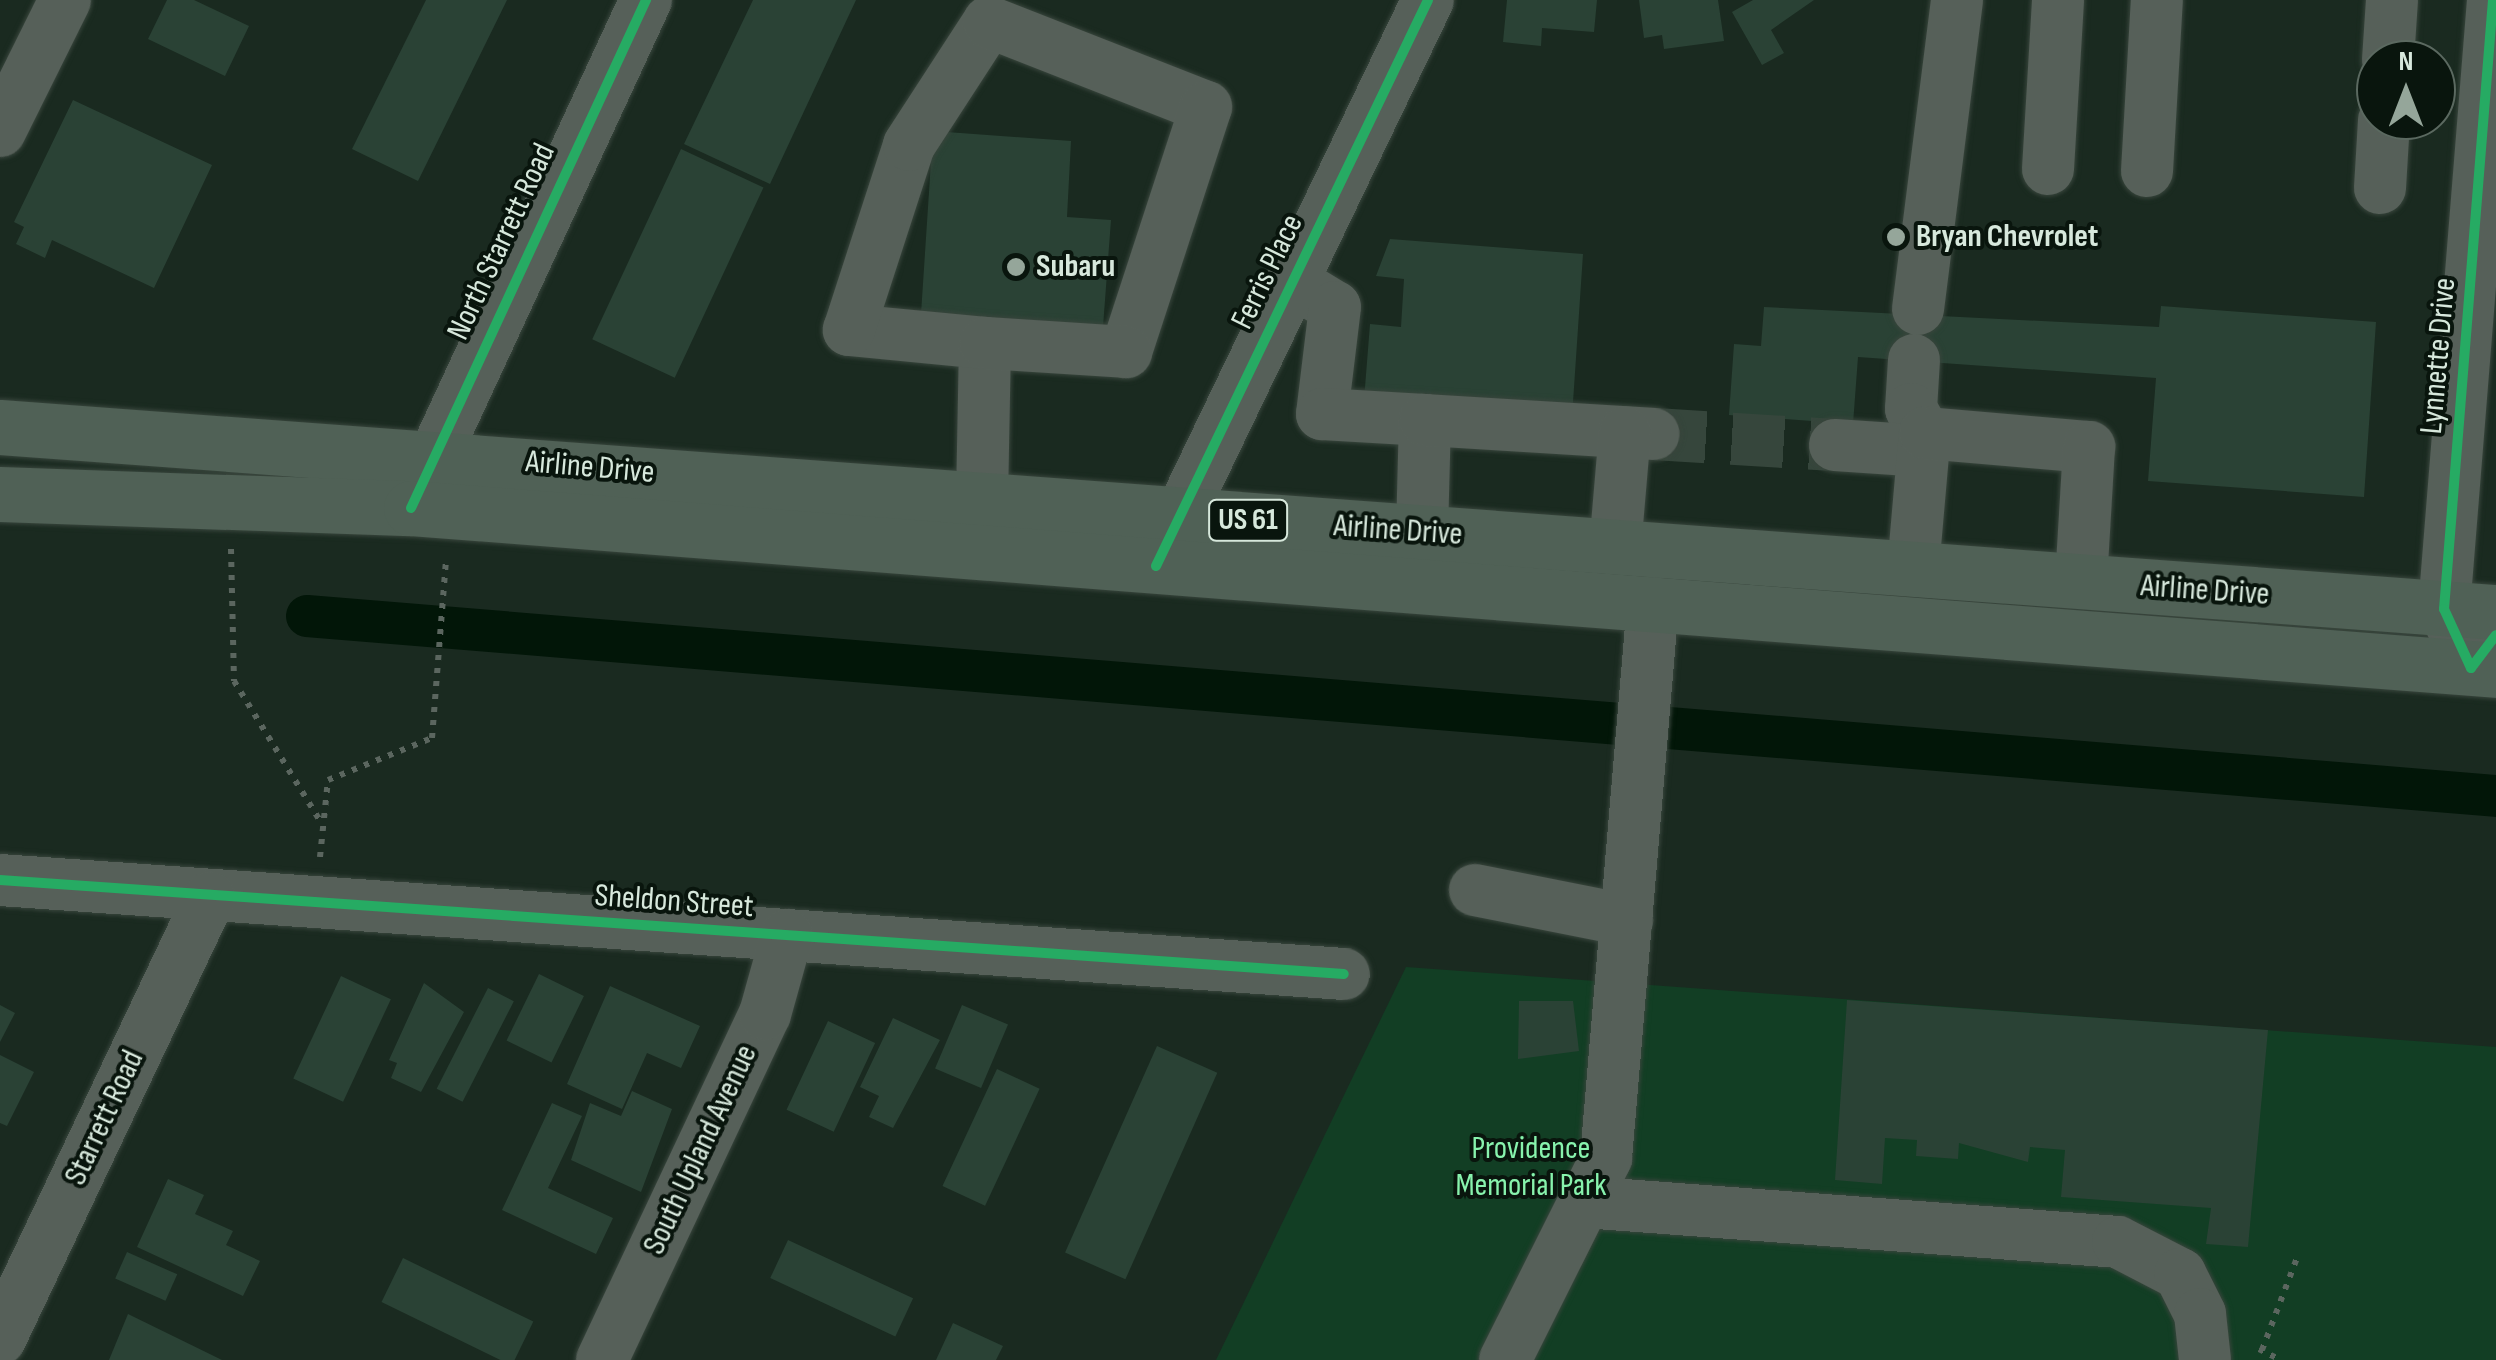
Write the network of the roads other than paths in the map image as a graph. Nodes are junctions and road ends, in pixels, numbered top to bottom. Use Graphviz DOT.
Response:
graph roads {
  1 [pos="65,0"];
  2 [pos="646,0"];
  3 [pos="1428,0"];
  4 [pos="1956,0"];
  5 [pos="2058,0"];
  6 [pos="2156,0"];
  7 [pos="2392,0"];
  8 [pos="2493,0"];
  9 [pos="2389,40"];
  10 [pos="0,131"];
  11 [pos="2383,140"];
  12 [pos="2048,169"];
  13 [pos="2146,171"];
  14 [pos="2380,188"];
  15 [pos="2484,274"];
  16 [pos="1292,281"];
  17 [pos="984,344"];
  18 [pos="1425,420"];
  19 [pos="0,428"];
  20 [pos="1925,442"];
  21 [pos="1836,445"];
  22 [pos="432,456"];
  23 [pos="0,494"];
  24 [pos="982,500"];
  25 [pos="410,508"];
  26 [pos="1178,515"];
  27 [pos="1422,533"];
  28 [pos="1156,566"];
  29 [pos="1642,567"];
  30 [pos="1912,569"];
  31 [pos="2082,582"];
  32 [pos="2470,610"];
  33 [pos="2488,658"];
  34 [pos="0,880"];
  35 [pos="1476,890"];
  36 [pos="210,897"];
  37 [pos="1627,920"];
  38 [pos="788,935"];
  39 [pos="1344,974"];
  40 [pos="1584,1202"];
  41 [pos="0,1339"];
  42 [pos="602,1360"];
  43 [pos="1505,1360"];
  44 [pos="2204,1360"];
  1 -- 10 [label="street"];
  2 -- 22 [label="street, North Starrett Road"];
  3 -- 16 [label="street, Ferris Place"];
  4 -- 20 [label="street"];
  5 -- 12 [label="street"];
  6 -- 13 [label="street"];
  7 -- 9 [label="street"];
  8 -- 15 [label="street, Lynnette Drive"];
  11 -- 14 [label="street"];
  15 -- 32 [label="street, Lynnette Drive"];
  16 -- 18 [label="street"];
  16 -- 26 [label="street, Ferris Place"];
  17 -- 17 [label="street"];
  17 -- 24 [label="street"];
  18 -- 27 [label="street"];
  18 -- 29 [label="street"];
  19 -- 22 [label="highway, Airline Drive / US 61"];
  20 -- 21 [label="street"];
  20 -- 30 [label="street"];
  20 -- 31 [label="street"];
  22 -- 24 [label="highway, Airline Drive / US 61"];
  22 -- 25 [label="street, North Starrett Road"];
  23 -- 25 [label="highway, Airline Drive / US 61"];
  24 -- 26 [label="highway, Airline Drive / US 61"];
  25 -- 28 [label="highway, Airline Drive / US 61"];
  26 -- 27 [label="highway, Airline Drive / US 61"];
  26 -- 28 [label="street, Ferris Place"];
  27 -- 29 [label="highway, Airline Drive / US 61"];
  28 -- 29 [label="highway, Airline Drive / US 61"];
  29 -- 30 [label="highway, Airline Drive / US 61"];
  29 -- 33 [label="highway, Airline Drive / US 61"];
  29 -- 37 [label="street"];
  30 -- 31 [label="highway, Airline Drive / US 61"];
  31 -- 32 [label="highway, Airline Drive / US 61"];
  32 -- 33 [label="street, Lynnette Drive"];
  34 -- 36 [label="street, Sheldon Street"];
  35 -- 37 [label="street"];
  36 -- 38 [label="street, Sheldon Street"];
  36 -- 41 [label="street, Starrett Road"];
  37 -- 40 [label="street"];
  38 -- 39 [label="street, Sheldon Street"];
  38 -- 42 [label="street, South Upland Avenue"];
  40 -- 43 [label="street"];
  40 -- 44 [label="street"];
}
